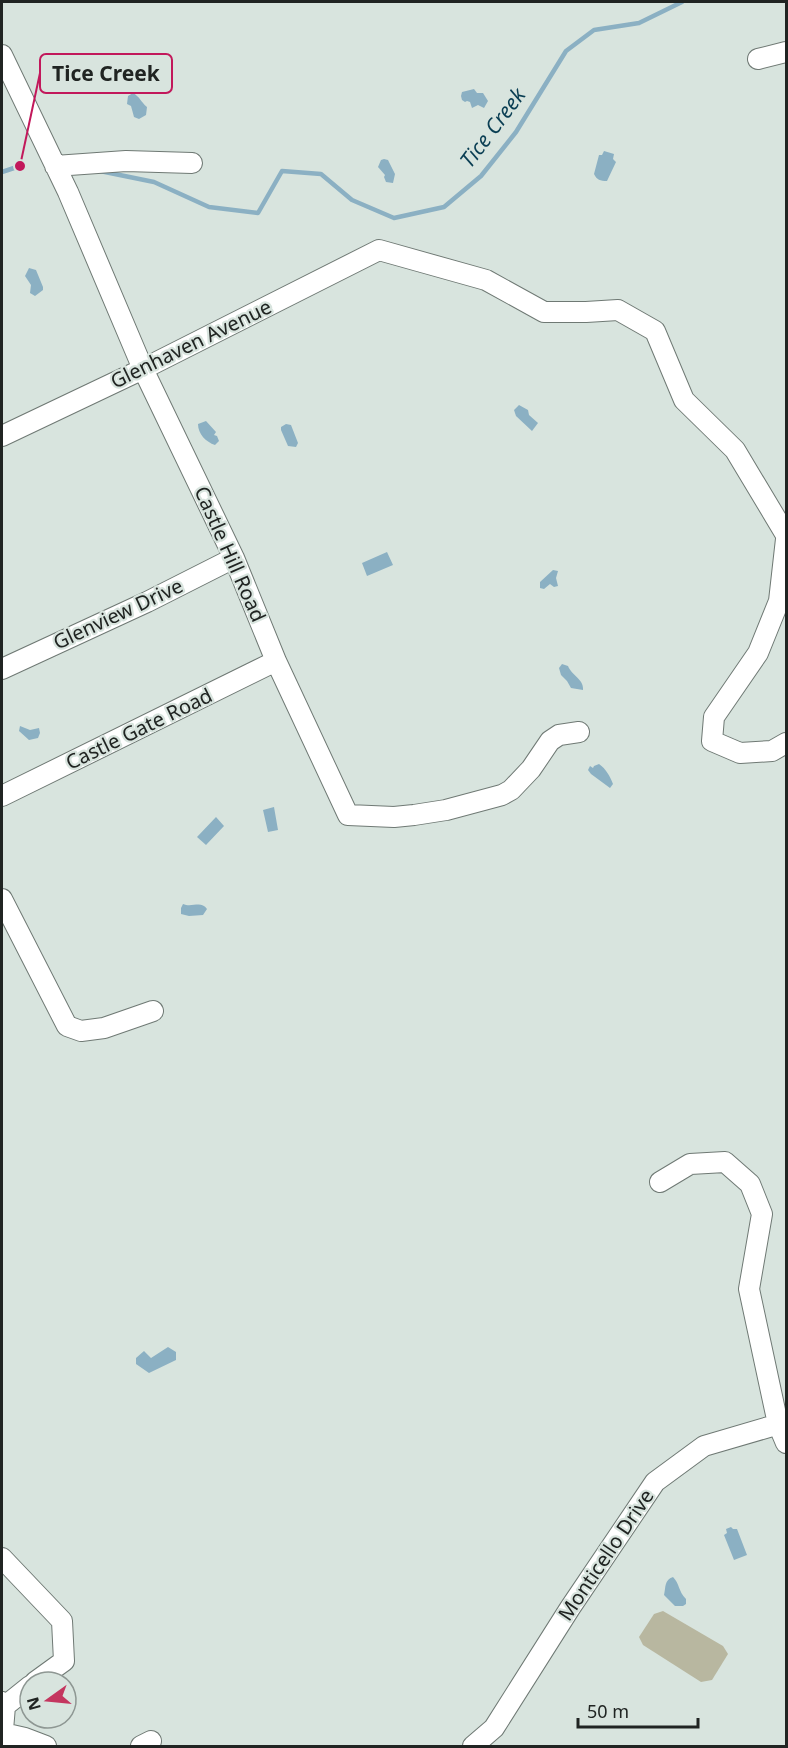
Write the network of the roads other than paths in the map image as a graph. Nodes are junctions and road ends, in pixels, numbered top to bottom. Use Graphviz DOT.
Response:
graph roads {
  1 [pos="786,52"];
  2 [pos="2,55"];
  3 [pos="758,59"];
  4 [pos="192,163"];
  5 [pos="55,166"];
  6 [pos="143,369"];
  7 [pos="2,436"];
  8 [pos="786,537"];
  9 [pos="234,558"];
  10 [pos="276,661"];
  11 [pos="2,669"];
  12 [pos="579,732"];
  13 [pos="786,743"];
  14 [pos="2,796"];
  15 [pos="2,900"];
  16 [pos="153,1011"];
  17 [pos="660,1182"];
  18 [pos="782,1423"];
  19 [pos="786,1443"];
  20 [pos="2,1558"];
  21 [pos="51,1670"];
  22 [pos="18,1694"];
  23 [pos="3,1704"];
  24 [pos="2,1737"];
  25 [pos="46,1746"];
  26 [pos="473,1746"];
  1 -- 3 [label="street"];
  2 -- 5 [label="street, Castle Hill Road"];
  4 -- 5 [label="street"];
  5 -- 6 [label="street, Castle Hill Road"];
  6 -- 7 [label="street, Glenhaven Avenue"];
  6 -- 8 [label="street, Glenhaven Avenue"];
  6 -- 9 [label="street, Castle Hill Road"];
  8 -- 13 [label="street"];
  9 -- 10 [label="street, Castle Hill Road"];
  9 -- 11 [label="street, Glenview Drive"];
  10 -- 12 [label="street, Castle Hill Road"];
  10 -- 14 [label="street, Castle Gate Road"];
  15 -- 16 [label="street"];
  17 -- 18 [label="street"];
  18 -- 19 [label="street"];
  18 -- 26 [label="street, Monticello Drive"];
  20 -- 21 [label="street"];
  22 -- 23 [label="street"];
  23 -- 24 [label="street"];
  24 -- 25 [label="street"];
}
